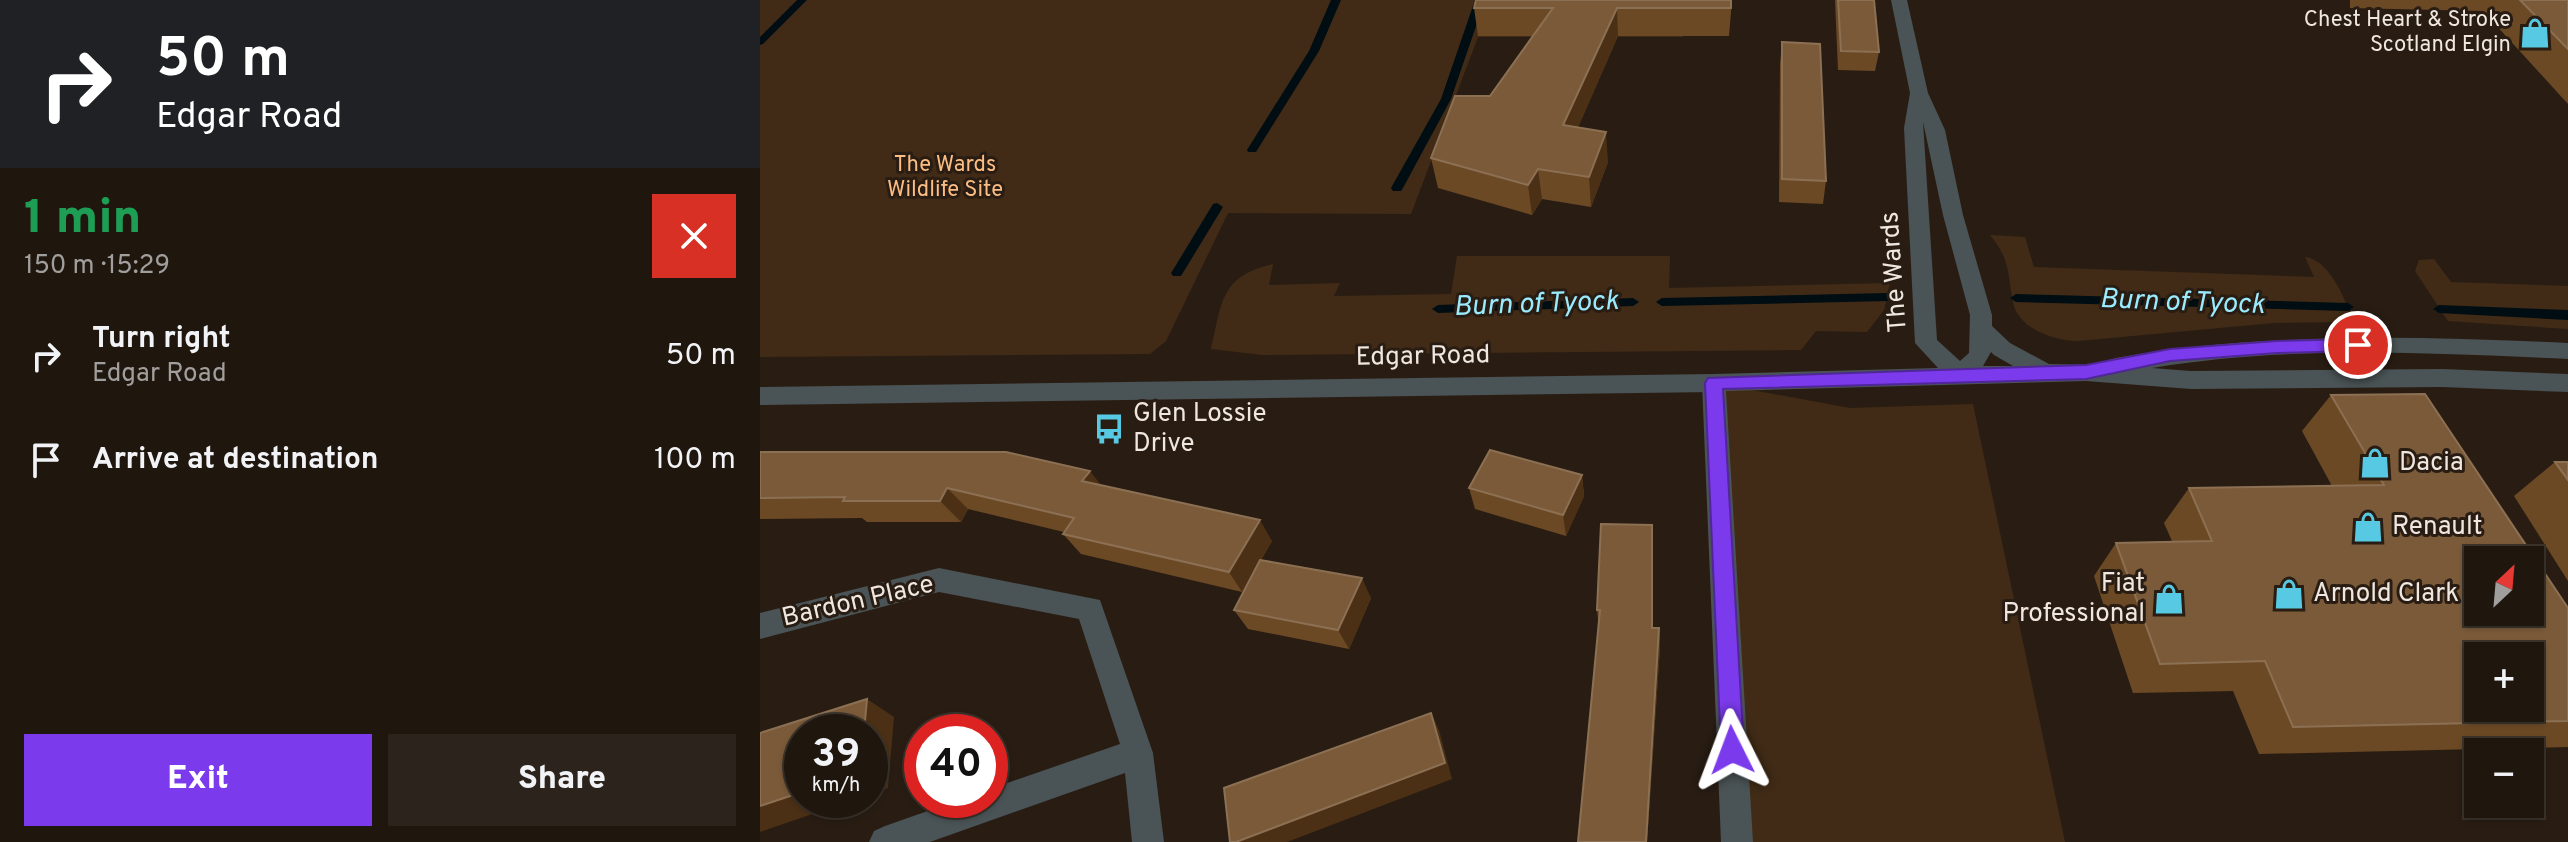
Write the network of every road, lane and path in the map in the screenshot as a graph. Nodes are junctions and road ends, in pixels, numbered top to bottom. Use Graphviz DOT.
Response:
graph roads {
  1 [pos="1899,0"];
  2 [pos="1919,93"];
  3 [pos="1983,331"];
  4 [pos="1926,343"];
  5 [pos="2568,351"];
  6 [pos="2086,372"];
  7 [pos="2046,373"];
  8 [pos="1960,375"];
  9 [pos="1894,376"];
  10 [pos="1714,383"];
  11 [pos="2568,383"];
  12 [pos="760,396"];
  13 [pos="760,626"];
  14 [pos="1138,753"];
  15 [pos="885,842"];
  16 [pos="1148,842"];
  17 [pos="1737,842"];
  1 -- 2 [label="street, The Wards"];
  2 -- 3 [label="street, The Wards"];
  2 -- 4 [label="street, The Wards"];
  3 -- 7 [label="street"];
  3 -- 8 [label="street"];
  4 -- 8 [label="street, The Wards"];
  4 -- 9 [label="street"];
  5 -- 6 [label="street, Edgar Road"];
  6 -- 7 [label="street, Edgar Road"];
  6 -- 11 [label="street, Edgar Road"];
  7 -- 8 [label="street, Edgar Road"];
  8 -- 9 [label="street, Edgar Road"];
  9 -- 10 [label="street, Edgar Road"];
  10 -- 12 [label="street, Edgar Road"];
  10 -- 17 [label="street"];
  13 -- 14 [label="street, Bardon Place"];
  14 -- 15 [label="street"];
  14 -- 16 [label="street, Bardon Place"];
}
